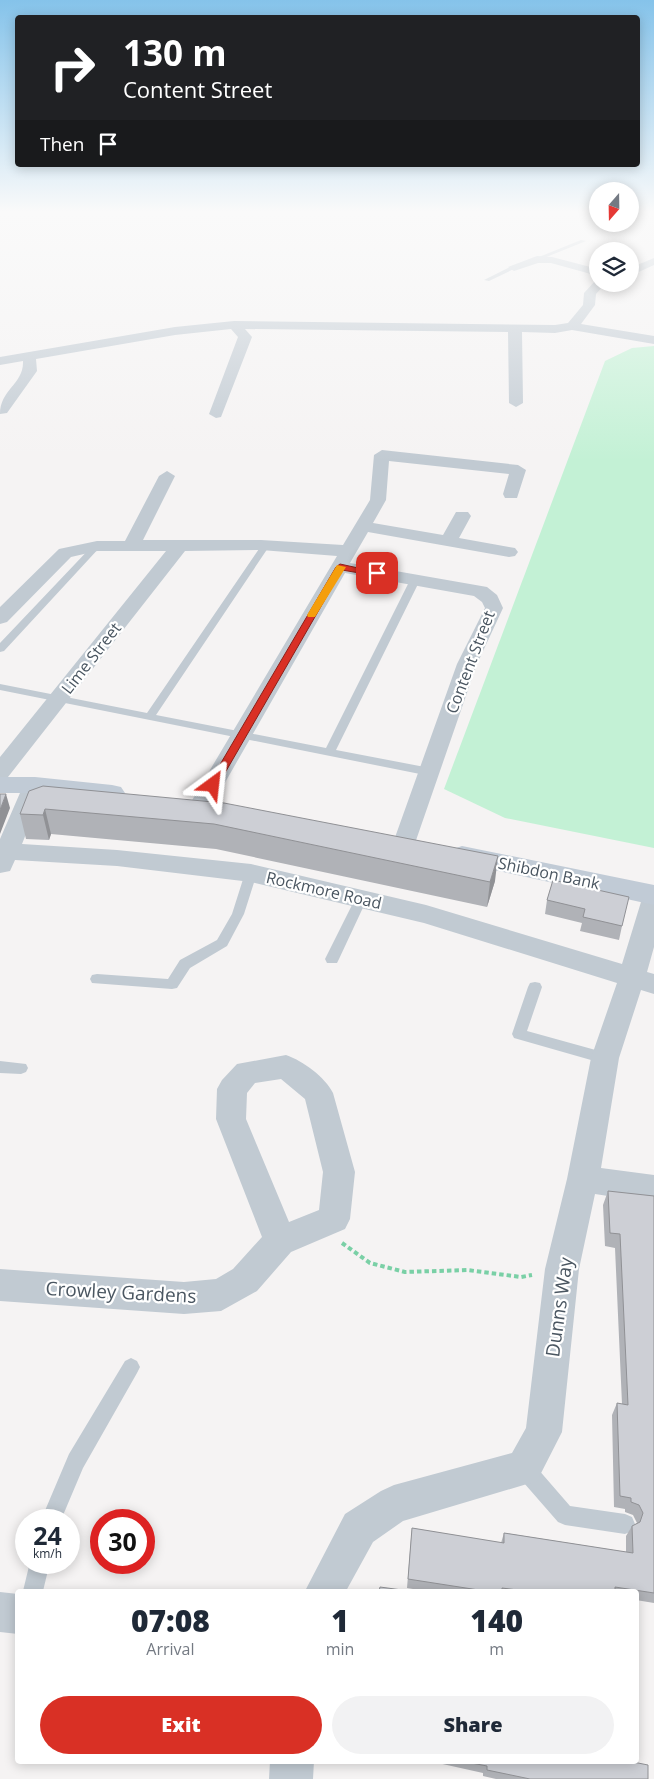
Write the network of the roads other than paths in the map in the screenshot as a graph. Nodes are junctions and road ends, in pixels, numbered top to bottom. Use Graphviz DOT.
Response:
graph roads {
  1 [pos="590,295"];
  2 [pos="234,325"];
  3 [pos="572,326"];
  4 [pos="515,330"];
  5 [pos="654,340"];
  6 [pos="29,355"];
  7 [pos="0,361"];
  8 [pos="516,403"];
  9 [pos="2,410"];
  10 [pos="216,414"];
  11 [pos="167,476"];
  12 [pos="511,494"];
  13 [pos="462,516"];
  14 [pos="362,526"];
  15 [pos="449,541"];
  16 [pos="132,544"];
  17 [pos="181,544"];
  18 [pos="266,545"];
  19 [pos="97,546"];
  20 [pos="509,552"];
  21 [pos="344,559"];
  22 [pos="415,580"];
  23 [pos="0,618"];
  24 [pos="0,650"];
  25 [pos="0,687"];
  26 [pos="58,699"];
  27 [pos="149,717"];
  28 [pos="242,735"];
  29 [pos="329,752"];
  30 [pos="0,772"];
  31 [pos="430,772"];
  32 [pos="0,785"];
  33 [pos="34,785"];
  34 [pos="134,795"];
  35 [pos="193,801"];
  36 [pos="232,808"];
  37 [pos="412,845"];
  38 [pos="2,857"];
  39 [pos="252,873"];
  40 [pos="654,895"];
  41 [pos="361,899"];
  42 [pos="654,902"];
  43 [pos="648,944"];
  44 [pos="332,959"];
  45 [pos="97,979"];
  46 [pos="643,980"];
  47 [pos="535,986"];
  48 [pos="605,1058"];
  49 [pos="0,1067"];
  50 [pos="21,1068"];
  51 [pos="583,1179"];
  52 [pos="654,1189"];
  53 [pos="280,1241"];
  54 [pos="0,1285"];
  55 [pos="131,1367"];
  56 [pos="524,1468"];
  57 [pos="56,1509"];
  58 [pos="626,1524"];
  59 [pos="38,1574"];
  60 [pos="34,1589"];
  61 [pos="326,1589"];
  62 [pos="0,1612"];
  63 [pos="15,1614"];
  64 [pos="292,1764"];
  65 [pos="291,1779"];
  1 -- 3 [label="street"];
  2 -- 4 [label="street"];
  2 -- 6 [label="street"];
  2 -- 10 [label="street"];
  3 -- 4 [label="street"];
  3 -- 5 [label="street"];
  4 -- 8 [label="street"];
  6 -- 7 [label="street"];
  6 -- 9 [label="street"];
  11 -- 16 [label="street"];
  12 -- 14 [label="street"];
  13 -- 15 [label="street"];
  14 -- 15 [label="street"];
  14 -- 21 [label="street"];
  15 -- 20 [label="street"];
  16 -- 17 [label="street, Content Street"];
  16 -- 19 [label="street, Content Street"];
  17 -- 18 [label="street, Content Street"];
  17 -- 26 [label="street, Lime Street"];
  18 -- 21 [label="street, Content Street"];
  18 -- 27 [label="lane"];
  19 -- 23 [label="street, Content Street"];
  19 -- 24 [label="lane"];
  21 -- 22 [label="street, Content Street"];
  21 -- 28 [label="street"];
  22 -- 29 [label="lane"];
  22 -- 31 [label="street, Content Street"];
  25 -- 26 [label="lane"];
  26 -- 27 [label="lane"];
  26 -- 30 [label="street, Lime Street"];
  27 -- 28 [label="lane"];
  28 -- 29 [label="lane"];
  28 -- 35 [label="street"];
  29 -- 31 [label="lane"];
  31 -- 37 [label="street, Content Street"];
  32 -- 33 [label="street"];
  33 -- 34 [label="street"];
  33 -- 38 [label="street"];
  35 -- 36 [label="street"];
  37 -- 40 [label="street, Shibdon Bank"];
  38 -- 39 [label="street, Rockmore Road"];
  39 -- 41 [label="street, Rockmore Road"];
  39 -- 45 [label="lane"];
  41 -- 44 [label="lane"];
  41 -- 46 [label="street, Rockmore Road"];
  42 -- 43 [label="street, Dunns Way"];
  43 -- 46 [label="street, Dunns Way"];
  46 -- 48 [label="street, Dunns Way"];
  47 -- 48 [label="lane"];
  48 -- 51 [label="street, Dunns Way"];
  49 -- 50 [label="lane"];
  51 -- 52 [label="street"];
  51 -- 56 [label="street, Dunns Way"];
  53 -- 53 [label="street, Crowley Gardens"];
  53 -- 54 [label="street, Crowley Gardens"];
  55 -- 57 [label="lane"];
  56 -- 58 [label="lane"];
  56 -- 61 [label="street"];
  59 -- 60 [label="lane"];
  62 -- 63 [label="street"];
  64 -- 65 [label="street"];
}
